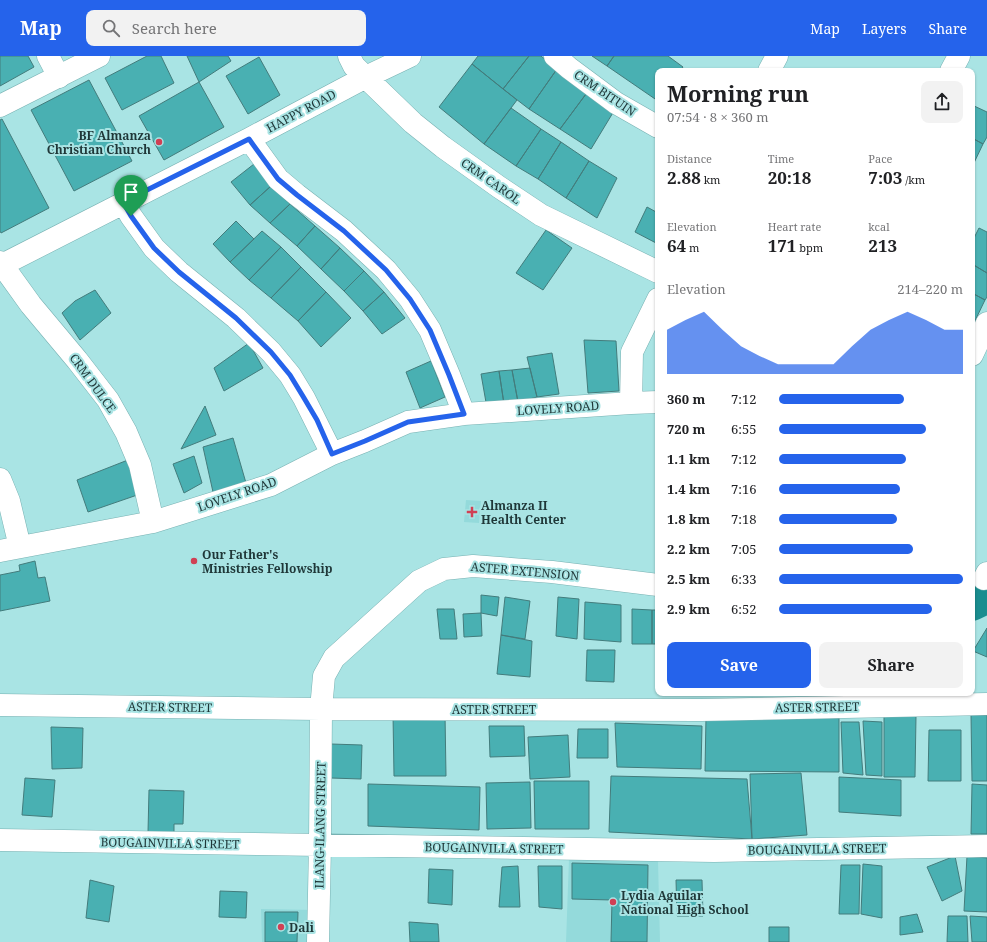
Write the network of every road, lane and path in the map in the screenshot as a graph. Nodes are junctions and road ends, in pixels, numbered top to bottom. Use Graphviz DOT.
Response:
graph roads {
  1 [pos="48,56"];
  2 [pos="99,56"];
  3 [pos="349,56"];
  4 [pos="410,56"];
  5 [pos="555,56"];
  6 [pos="776,56"];
  7 [pos="959,56"];
  8 [pos="770,68"];
  9 [pos="953,68"];
  10 [pos="59,77"];
  11 [pos="366,77"];
  12 [pos="0,106"];
  13 [pos="655,125"];
  14 [pos="249,139"];
  15 [pos="123,202"];
  16 [pos="1,264"];
  17 [pos="655,271"];
  18 [pos="655,305"];
  19 [pos="987,322"];
  20 [pos="975,349"];
  21 [pos="655,402"];
  22 [pos="630,403"];
  23 [pos="464,414"];
  24 [pos="332,454"];
  25 [pos="0,479"];
  26 [pos="153,522"];
  27 [pos="10,549"];
  28 [pos="655,585"];
  29 [pos="700,701"];
  30 [pos="987,704"];
  31 [pos="0,705"];
  32 [pos="321,709"];
  33 [pos="0,840"];
  34 [pos="320,845"];
  35 [pos="987,846"];
  36 [pos="318,942"];
  1 -- 10 [label="street"];
  2 -- 10 [label="street"];
  3 -- 11 [label="street, CRM CAROL"];
  4 -- 11 [label="street, HAPPY ROAD"];
  5 -- 13 [label="street, CRM BITUIN"];
  6 -- 8 [label="street"];
  7 -- 9 [label="street"];
  10 -- 12 [label="street"];
  11 -- 14 [label="street, HAPPY ROAD"];
  11 -- 17 [label="street, CRM CAROL"];
  14 -- 15 [label="street, HAPPY ROAD"];
  14 -- 23 [label="street"];
  15 -- 16 [label="street, HAPPY ROAD"];
  15 -- 24 [label="street"];
  16 -- 26 [label="street, CRM DULCE"];
  18 -- 22 [label="street"];
  19 -- 20 [label="street"];
  21 -- 22 [label="street, LOVELY ROAD"];
  22 -- 23 [label="street, LOVELY ROAD"];
  23 -- 24 [label="street, LOVELY ROAD"];
  24 -- 26 [label="street, LOVELY ROAD"];
  25 -- 27 [label="street"];
  26 -- 27 [label="street, LOVELY ROAD"];
  28 -- 32 [label="street, ASTER EXTENSION"];
  29 -- 30 [label="street, ASTER STREET"];
  29 -- 32 [label="street, ASTER STREET"];
  31 -- 32 [label="street, ASTER STREET"];
  32 -- 34 [label="street, ILANG-ILANG STREET"];
  33 -- 34 [label="street, BOUGAINVILLA STREET"];
  34 -- 35 [label="street, BOUGAINVILLA STREET"];
  34 -- 36 [label="street, ILANG-ILANG STREET"];
}
